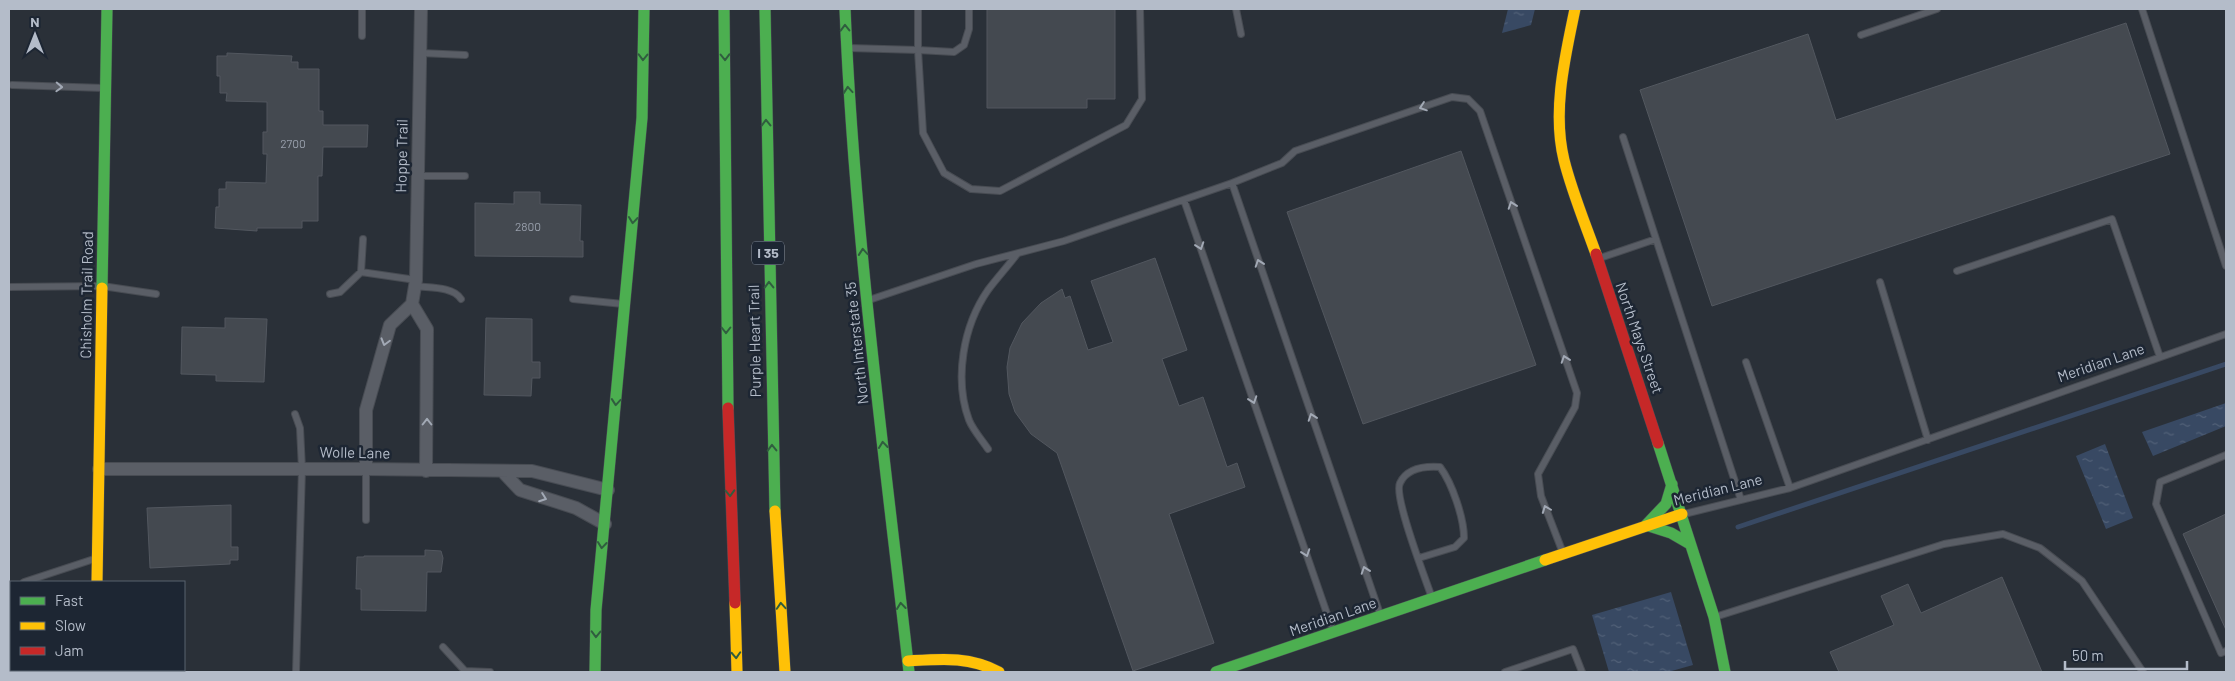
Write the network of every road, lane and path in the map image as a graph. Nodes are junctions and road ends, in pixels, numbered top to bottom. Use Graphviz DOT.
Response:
graph roads {
  1 [pos="108,9"];
  2 [pos="362,9"];
  3 [pos="421,9"];
  4 [pos="644,9"];
  5 [pos="724,9"];
  6 [pos="765,9"];
  7 [pos="845,9"];
  8 [pos="918,9"];
  9 [pos="969,9"];
  10 [pos="1140,9"];
  11 [pos="1236,9"];
  12 [pos="1575,9"];
  13 [pos="1937,9"];
  14 [pos="2142,9"];
  15 [pos="1241,34"];
  16 [pos="362,36"];
  17 [pos="1861,36"];
  18 [pos="846,48"];
  19 [pos="918,50"];
  20 [pos="420,53"];
  21 [pos="465,55"];
  22 [pos="713,82"];
  23 [pos="12,85"];
  24 [pos="106,88"];
  25 [pos="1623,137"];
  26 [pos="418,176"];
  27 [pos="465,176"];
  28 [pos="1232,183"];
  29 [pos="1184,200"];
  30 [pos="363,239"];
  31 [pos="1656,239"];
  32 [pos="1017,254"];
  33 [pos="1596,259"];
  34 [pos="2226,266"];
  35 [pos="1957,271"];
  36 [pos="362,272"];
  37 [pos="727,282"];
  38 [pos="1880,282"];
  39 [pos="415,283"];
  40 [pos="102,286"];
  41 [pos="9,287"];
  42 [pos="156,294"];
  43 [pos="330,294"];
  44 [pos="461,299"];
  45 [pos="573,299"];
  46 [pos="867,301"];
  47 [pos="412,304"];
  48 [pos="624,304"];
  49 [pos="2226,334"];
  50 [pos="2160,358"];
  51 [pos="1746,362"];
  52 [pos="295,414"];
  53 [pos="1928,440"];
  54 [pos="988,449"];
  55 [pos="2226,455"];
  56 [pos="366,468"];
  57 [pos="99,469"];
  58 [pos="302,469"];
  59 [pos="426,471"];
  60 [pos="503,472"];
  61 [pos="1672,484"];
  62 [pos="1790,488"];
  63 [pos="608,490"];
  64 [pos="1741,500"];
  65 [pos="1682,514"];
  66 [pos="366,520"];
  67 [pos="604,524"];
  68 [pos="1646,525"];
  69 [pos="1690,544"];
  70 [pos="1564,554"];
  71 [pos="97,558"];
  72 [pos="1419,558"];
  73 [pos="27,581"];
  74 [pos="96,581"];
  75 [pos="1433,599"];
  76 [pos="1381,616"];
  77 [pos="1714,618"];
  78 [pos="1333,632"];
  79 [pos="904,634"];
  80 [pos="443,647"];
  81 [pos="2226,651"];
  82 [pos="936,660"];
  83 [pos="908,667"];
  84 [pos="296,672"];
  85 [pos="490,672"];
  86 [pos="595,672"];
  87 [pos="737,672"];
  88 [pos="785,672"];
  89 [pos="999,672"];
  90 [pos="1216,672"];
  91 [pos="1505,672"];
  92 [pos="1582,672"];
  93 [pos="1725,672"];
  94 [pos="2143,672"];
  1 -- 24 [label="main road, Chisholm Trail Road"];
  2 -- 16 [label="lane"];
  3 -- 20 [label="street, Hoppe Trail"];
  4 -- 48 [label="main road, one-way"];
  5 -- 37 [label="main road, Purple Heart Trail, one-way"];
  88 -- 6 [label="main road, Purple Heart Trail / I 35, one-way"];
  18 -- 7 [label="main road, North Interstate 35, one-way"];
  8 -- 19 [label="lane"];
  9 -- 19 [label="lane"];
  10 -- 19 [label="lane"];
  11 -- 15 [label="lane"];
  12 -- 33 [label="main road, North Mays Street"];
  13 -- 17 [label="lane"];
  14 -- 34 [label="lane"];
  18 -- 19 [label="lane"];
  46 -- 18 [label="main road, North Interstate 35, one-way"];
  20 -- 21 [label="lane"];
  20 -- 26 [label="street, Hoppe Trail"];
  22 -- 37 [label="main road"];
  23 -- 24 [label="lane, one-way"];
  24 -- 40 [label="main road, Chisholm Trail Road"];
  25 -- 31 [label="lane"];
  26 -- 27 [label="lane"];
  26 -- 39 [label="street, Hoppe Trail"];
  28 -- 29 [label="lane"];
  70 -- 28 [label="lane, one-way"];
  76 -- 28 [label="lane, one-way"];
  29 -- 32 [label="lane"];
  29 -- 78 [label="lane, one-way"];
  30 -- 36 [label="lane"];
  31 -- 33 [label="lane"];
  31 -- 64 [label="lane"];
  32 -- 46 [label="lane"];
  32 -- 54 [label="lane"];
  33 -- 61 [label="main road, North Mays Street"];
  35 -- 50 [label="lane"];
  36 -- 39 [label="lane"];
  36 -- 43 [label="lane"];
  37 -- 87 [label="main road, Purple Heart Trail, one-way"];
  38 -- 53 [label="lane"];
  39 -- 44 [label="lane"];
  39 -- 47 [label="street, Hoppe Trail"];
  40 -- 41 [label="lane"];
  40 -- 42 [label="lane"];
  40 -- 57 [label="main road, Chisholm Trail Road"];
  45 -- 48 [label="lane"];
  79 -- 46 [label="main road, North Interstate 35, one-way"];
  47 -- 56 [label="street, one-way"];
  59 -- 47 [label="street, one-way"];
  48 -- 63 [label="main road, one-way"];
  49 -- 50 [label="lane, Meridian Lane"];
  50 -- 53 [label="lane, Meridian Lane"];
  51 -- 62 [label="lane"];
  52 -- 58 [label="lane"];
  53 -- 62 [label="lane, Meridian Lane"];
  55 -- 81 [label="lane"];
  56 -- 58 [label="street, Wolle Lane"];
  56 -- 59 [label="street, Wolle Lane"];
  56 -- 66 [label="lane"];
  57 -- 58 [label="street, Wolle Lane"];
  57 -- 71 [label="main road, Chisholm Trail Road"];
  58 -- 84 [label="lane"];
  59 -- 60 [label="street, Wolle Lane"];
  60 -- 63 [label="street, Wolle Lane"];
  60 -- 67 [label="street, one-way"];
  61 -- 65 [label="main road, North Mays Street"];
  61 -- 68 [label="main road"];
  62 -- 64 [label="lane, Meridian Lane"];
  63 -- 67 [label="main road"];
  64 -- 65 [label="lane, Meridian Lane"];
  65 -- 68 [label="main road, Meridian Lane"];
  65 -- 69 [label="main road, North Mays Street"];
  67 -- 86 [label="main road, one-way"];
  68 -- 69 [label="main road"];
  68 -- 70 [label="main road, Meridian Lane"];
  69 -- 77 [label="main road, North Mays Street"];
  70 -- 75 [label="main road, Meridian Lane"];
  71 -- 73 [label="lane"];
  71 -- 74 [label="main road, Chisholm Trail Road"];
  72 -- 72 [label="lane"];
  72 -- 75 [label="lane"];
  75 -- 76 [label="main road, Meridian Lane"];
  76 -- 78 [label="main road, Meridian Lane"];
  77 -- 93 [label="main road, North Mays Street"];
  77 -- 94 [label="lane"];
  78 -- 90 [label="main road, Meridian Lane"];
  79 -- 82 [label="main road"];
  79 -- 83 [label="main road, North Interstate 35"];
  80 -- 85 [label="lane"];
  82 -- 83 [label="main road"];
  82 -- 89 [label="main road"];
  91 -- 92 [label="lane"];
}
